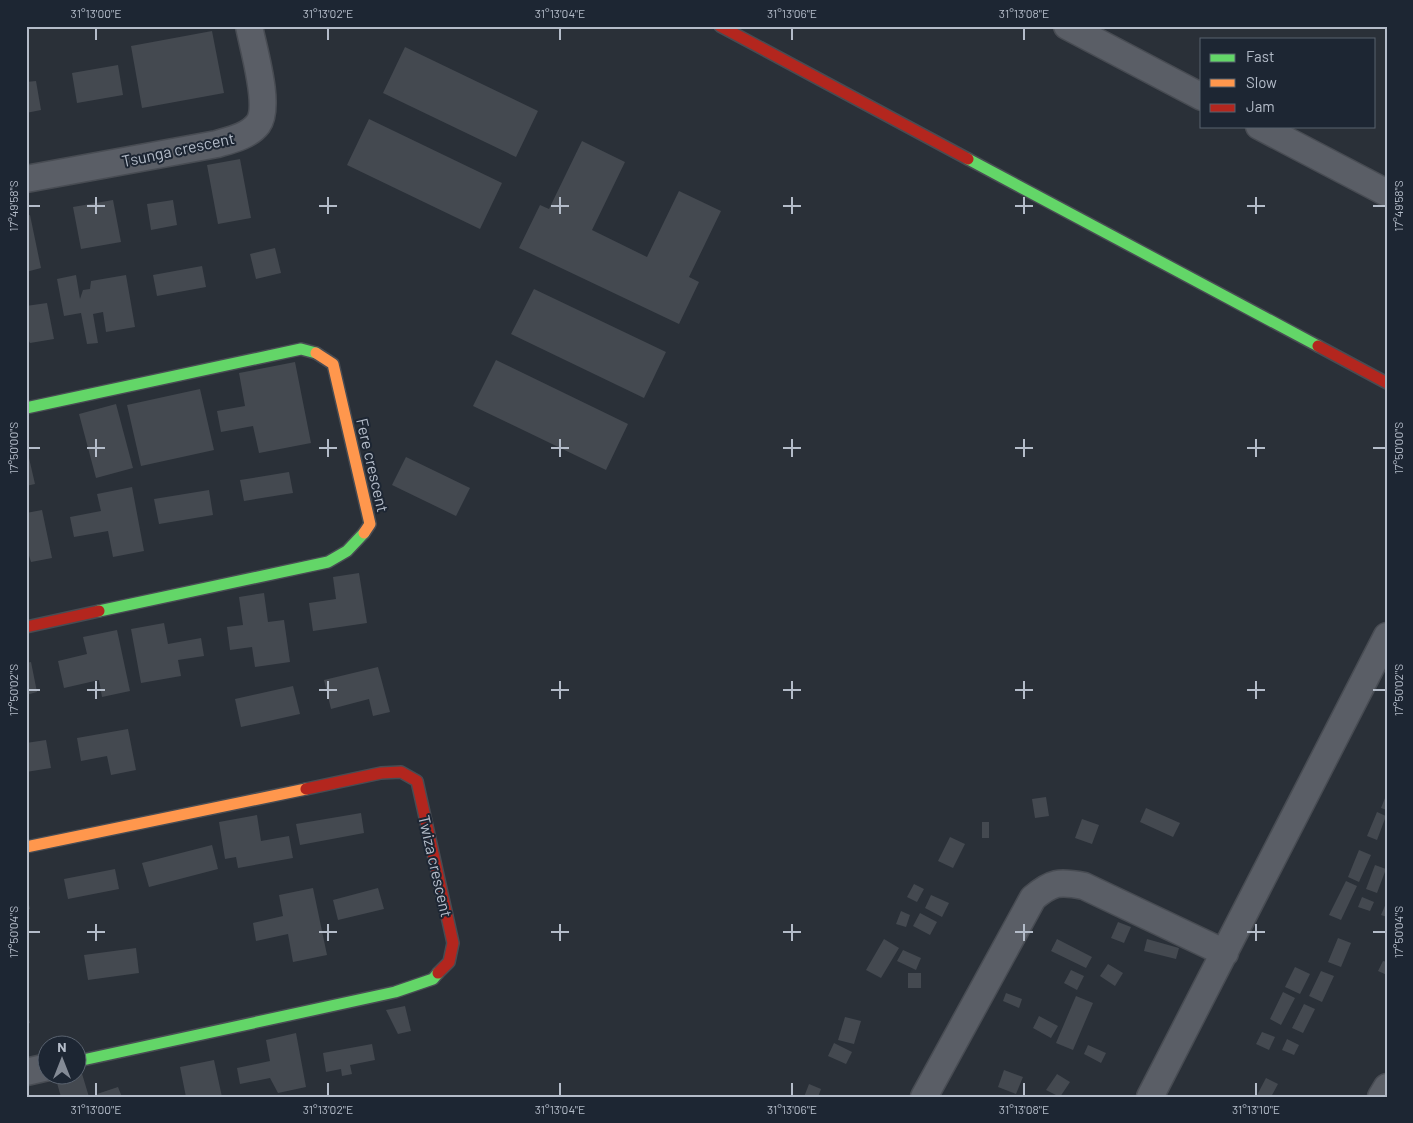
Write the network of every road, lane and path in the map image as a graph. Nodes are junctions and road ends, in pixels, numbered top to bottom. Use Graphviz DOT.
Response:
graph roads {
  1 [pos="249,26"];
  2 [pos="720,26"];
  3 [pos="1067,26"];
  4 [pos="1200,95"];
  5 [pos="1263,128"];
  6 [pos="26,180"];
  7 [pos="1387,193"];
  8 [pos="1387,383"];
  9 [pos="26,408"];
  10 [pos="26,627"];
  11 [pos="1387,636"];
  12 [pos="26,847"];
  13 [pos="1225,953"];
  14 [pos="88,1059"];
  15 [pos="1387,1087"];
  16 [pos="924,1097"];
  17 [pos="1150,1097"];
  18 [pos="1381,1097"];
  1 -- 6 [label="street, Tsunga crescent"];
  2 -- 8 [label="street"];
  3 -- 4 [label="street"];
  5 -- 7 [label="street"];
  9 -- 10 [label="street, Fere crescent"];
  11 -- 13 [label="street"];
  12 -- 14 [label="street, Twiza crescent"];
  13 -- 16 [label="street"];
  13 -- 17 [label="street"];
  15 -- 18 [label="street"];
}
